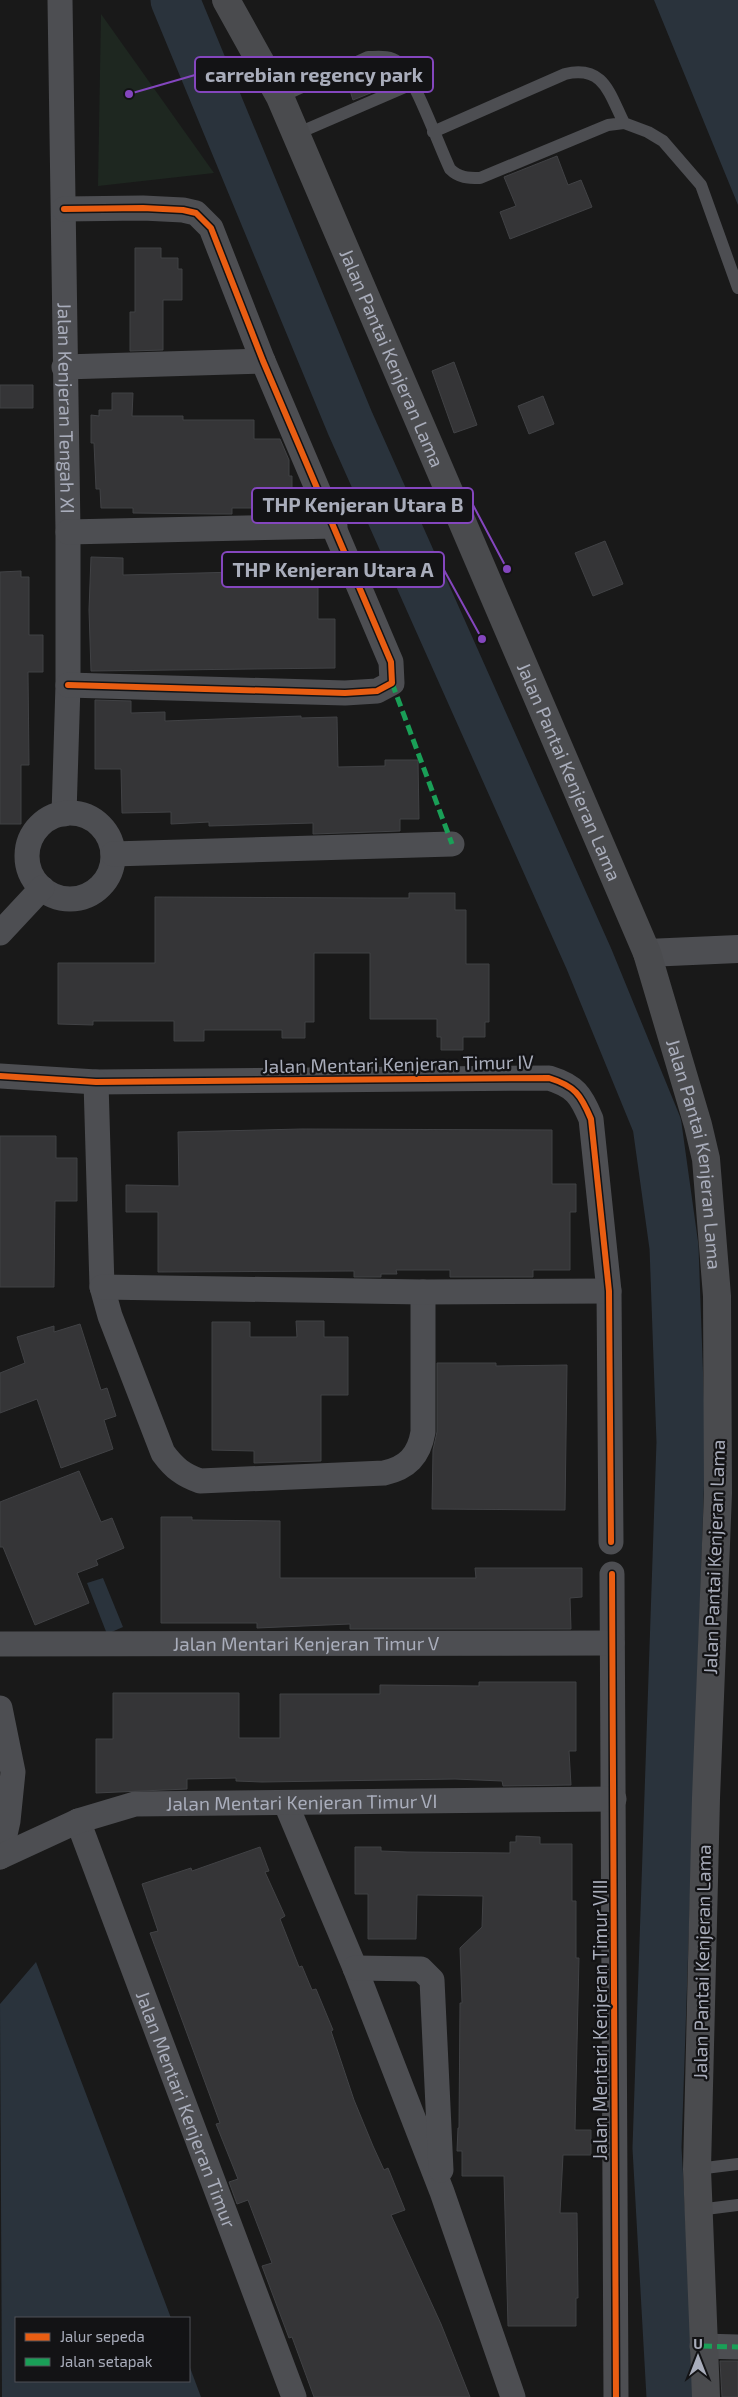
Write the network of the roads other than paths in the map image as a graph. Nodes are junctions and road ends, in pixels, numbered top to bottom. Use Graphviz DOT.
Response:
graph roads {
  1 [pos="60,0"];
  2 [pos="228,1"];
  3 [pos="412,84"];
  4 [pos="280,97"];
  5 [pos="624,123"];
  6 [pos="433,132"];
  7 [pos="296,134"];
  8 [pos="64,209"];
  9 [pos="738,288"];
  10 [pos="263,361"];
  11 [pos="64,367"];
  12 [pos="335,526"];
  13 [pos="68,532"];
  14 [pos="68,686"];
  15 [pos="64,814"];
  16 [pos="452,844"];
  17 [pos="113,854"];
  18 [pos="42,888"];
  19 [pos="0,933"];
  20 [pos="735,949"];
  21 [pos="647,953"];
  22 [pos="0,1076"];
  23 [pos="96,1082"];
  24 [pos="102,1287"];
  25 [pos="422,1292"];
  26 [pos="609,1292"];
  27 [pos="611,1542"];
  28 [pos="612,1574"];
  29 [pos="612,1643"];
  30 [pos="0,1644"];
  31 [pos="0,1708"];
  32 [pos="614,1799"];
  33 [pos="286,1804"];
  34 [pos="78,1821"];
  35 [pos="0,1857"];
  36 [pos="355,1968"];
  37 [pos="738,2164"];
  38 [pos="697,2169"];
  39 [pos="442,2192"];
  40 [pos="738,2205"];
  41 [pos="698,2210"];
  42 [pos="702,2346"];
  43 [pos="738,2347"];
  44 [pos="294,2397"];
  45 [pos="513,2397"];
  46 [pos="616,2397"];
  47 [pos="706,2397"];
  1 -- 8 [label="street, Jalan Kenjeran Tengah XI"];
  2 -- 4 [label="main road, Jalan Pantai Kenjeran Lama"];
  3 -- 4 [label="lane"];
  3 -- 6 [label="lane"];
  3 -- 7 [label="lane"];
  4 -- 7 [label="main road, Jalan Pantai Kenjeran Lama"];
  5 -- 6 [label="lane"];
  5 -- 6 [label="lane"];
  5 -- 9 [label="lane"];
  7 -- 21 [label="main road, Jalan Pantai Kenjeran Lama"];
  8 -- 10 [label="street"];
  8 -- 11 [label="street, Jalan Kenjeran Tengah XI"];
  10 -- 11 [label="street"];
  10 -- 12 [label="street"];
  11 -- 13 [label="street, Jalan Kenjeran Tengah XI"];
  12 -- 13 [label="street"];
  12 -- 14 [label="street"];
  13 -- 14 [label="street, Jalan Kenjeran Tengah XI"];
  14 -- 15 [label="street, Jalan Kenjeran Tengah XI"];
  15 -- 17 [label="street"];
  15 -- 18 [label="street"];
  16 -- 17 [label="street"];
  17 -- 18 [label="street"];
  18 -- 19 [label="street"];
  20 -- 21 [label="street"];
  21 -- 38 [label="main road, Jalan Pantai Kenjeran Lama"];
  22 -- 23 [label="street, Jalan Mentari Kenjeran Timur IV"];
  23 -- 24 [label="street"];
  23 -- 26 [label="street, Jalan Mentari Kenjeran Timur IV"];
  24 -- 25 [label="street"];
  24 -- 25 [label="street"];
  25 -- 26 [label="street"];
  26 -- 27 [label="street, Jalan Mentari Kenjeran Timur IV"];
  28 -- 29 [label="street"];
  29 -- 30 [label="street, Jalan Mentari Kenjeran Timur V"];
  29 -- 32 [label="street, Jalan Mentari Kenjeran Timur VIII"];
  31 -- 35 [label="street"];
  32 -- 33 [label="street, Jalan Mentari Kenjeran Timur VI"];
  32 -- 46 [label="street, Jalan Mentari Kenjeran Timur VIII"];
  33 -- 34 [label="street, Jalan Mentari Kenjeran Timur VI"];
  33 -- 36 [label="street"];
  34 -- 35 [label="street, Jalan Mentari Kenjeran Timur VI"];
  34 -- 44 [label="street, Jalan Mentari Kenjeran Timur"];
  36 -- 39 [label="street"];
  36 -- 39 [label="street"];
  37 -- 38 [label="lane"];
  38 -- 41 [label="main road, Jalan Pantai Kenjeran Lama"];
  39 -- 45 [label="street"];
  40 -- 41 [label="lane"];
  41 -- 42 [label="main road, Jalan Pantai Kenjeran Lama"];
  42 -- 43 [label="street"];
  42 -- 47 [label="main road, Jalan Pantai Kenjeran Lama"];
}
